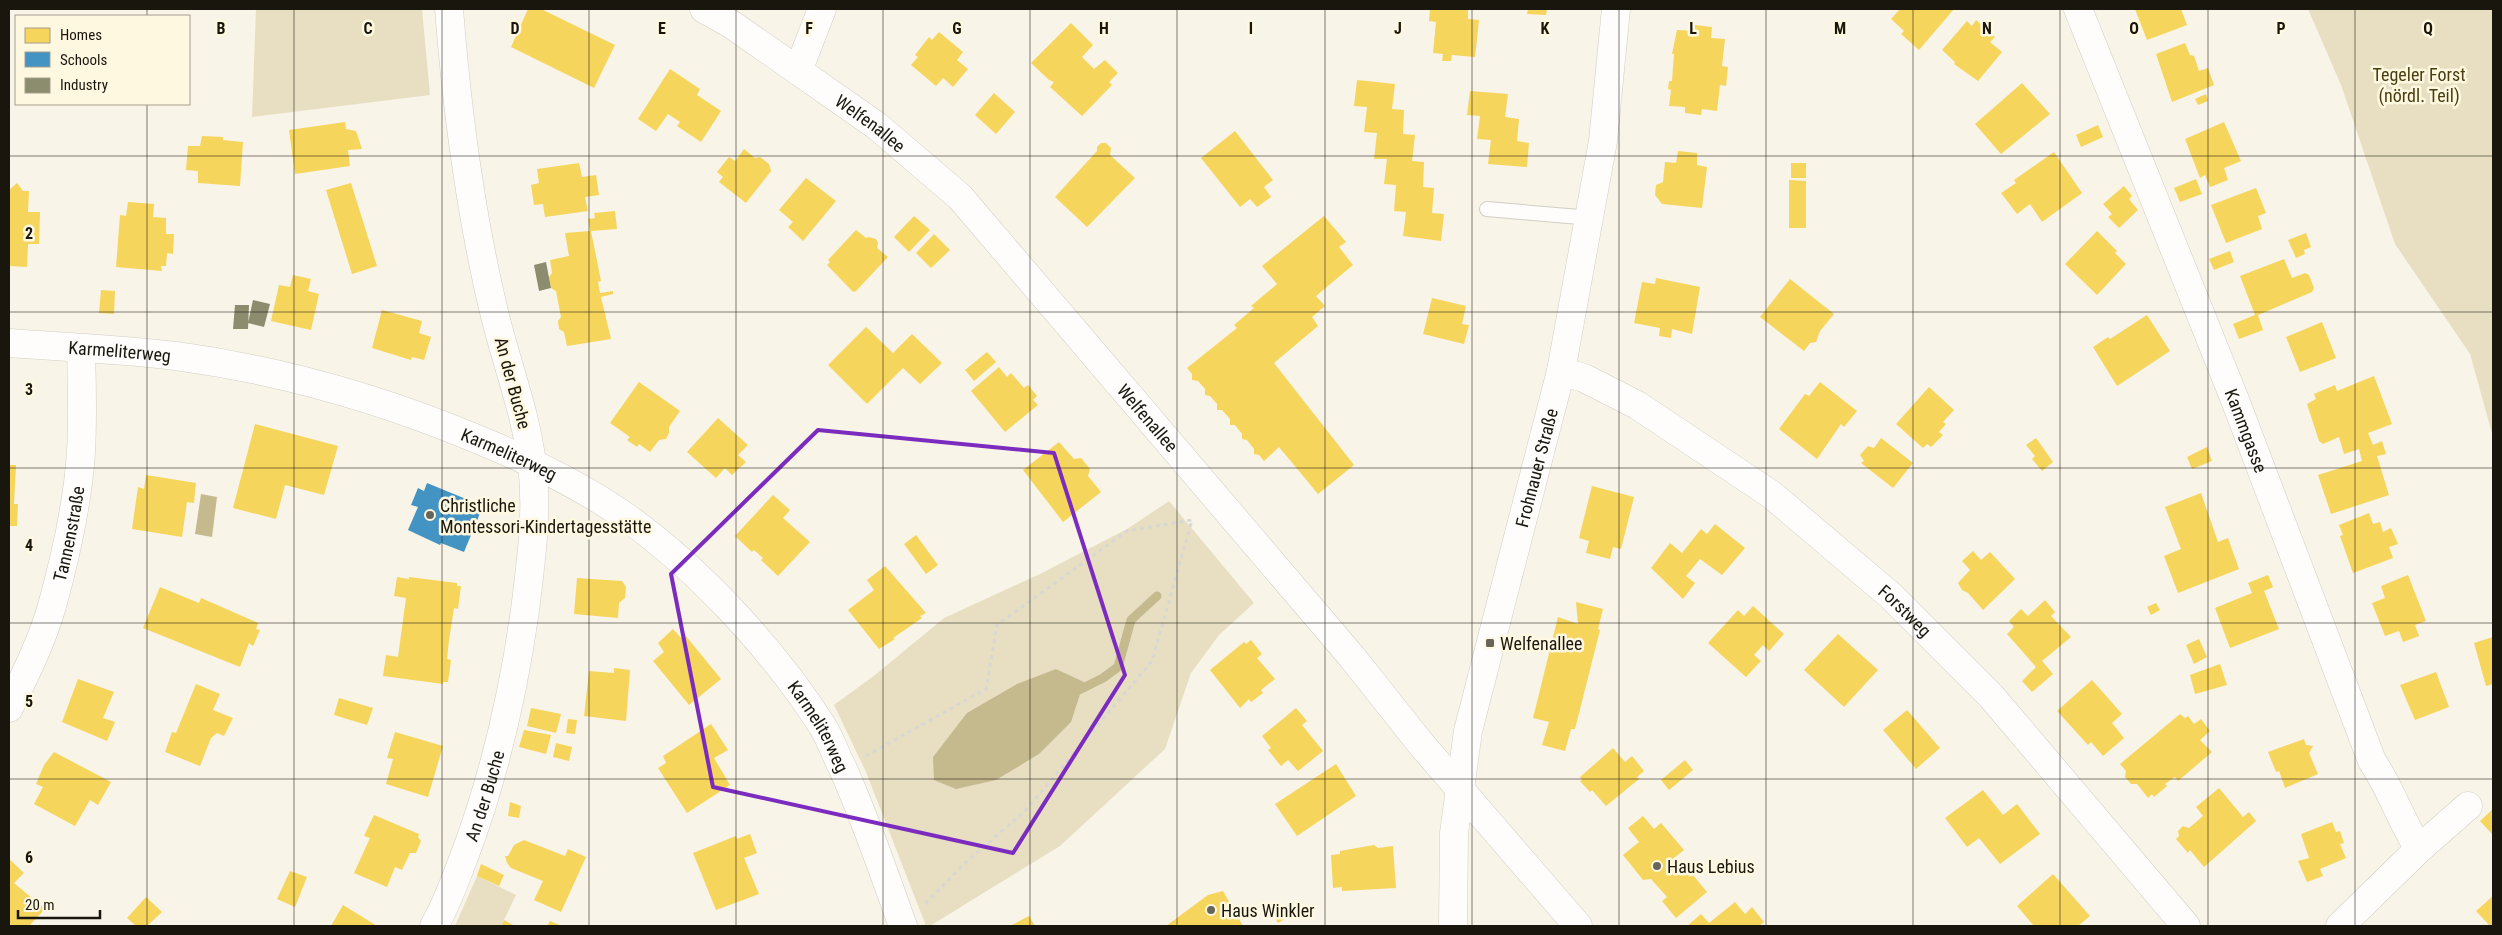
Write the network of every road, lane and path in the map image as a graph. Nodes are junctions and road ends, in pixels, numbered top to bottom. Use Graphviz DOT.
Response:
graph roads {
  1 [pos="449,9"];
  2 [pos="704,9"];
  3 [pos="822,9"];
  4 [pos="1616,9"];
  5 [pos="2078,9"];
  6 [pos="798,71"];
  7 [pos="1487,209"];
  8 [pos="1591,218"];
  9 [pos="9,343"];
  10 [pos="81,348"];
  11 [pos="1561,371"];
  12 [pos="532,464"];
  13 [pos="9,708"];
  14 [pos="864,758"];
  15 [pos="1459,787"];
  16 [pos="2468,806"];
  17 [pos="2419,850"];
  18 [pos="922,907"];
  19 [pos="434,926"];
  20 [pos="903,926"];
  21 [pos="1453,926"];
  22 [pos="1578,926"];
  23 [pos="2186,926"];
  24 [pos="2340,926"];
  1 -- 12 [label="street, An der Buche"];
  2 -- 6 [label="street, Welfenallee"];
  3 -- 6 [label="street"];
  4 -- 8 [label="street, Frohnauer Straße"];
  5 -- 17 [label="street, Kammgasse"];
  6 -- 15 [label="street, Welfenallee"];
  7 -- 8 [label="lane"];
  8 -- 11 [label="street, Frohnauer Straße"];
  9 -- 10 [label="street, Karmeliterweg"];
  10 -- 12 [label="street, Karmeliterweg"];
  10 -- 13 [label="street, Tannenstraße"];
  11 -- 15 [label="street, Frohnauer Straße"];
  11 -- 23 [label="street, Forstweg"];
  12 -- 19 [label="street, An der Buche"];
  12 -- 20 [label="street, Karmeliterweg"];
  14 -- 18 [label="path"];
  15 -- 21 [label="street, Frohnauer Straße"];
  15 -- 22 [label="street, Welfenallee"];
  16 -- 17 [label="street"];
  17 -- 24 [label="street"];
}
